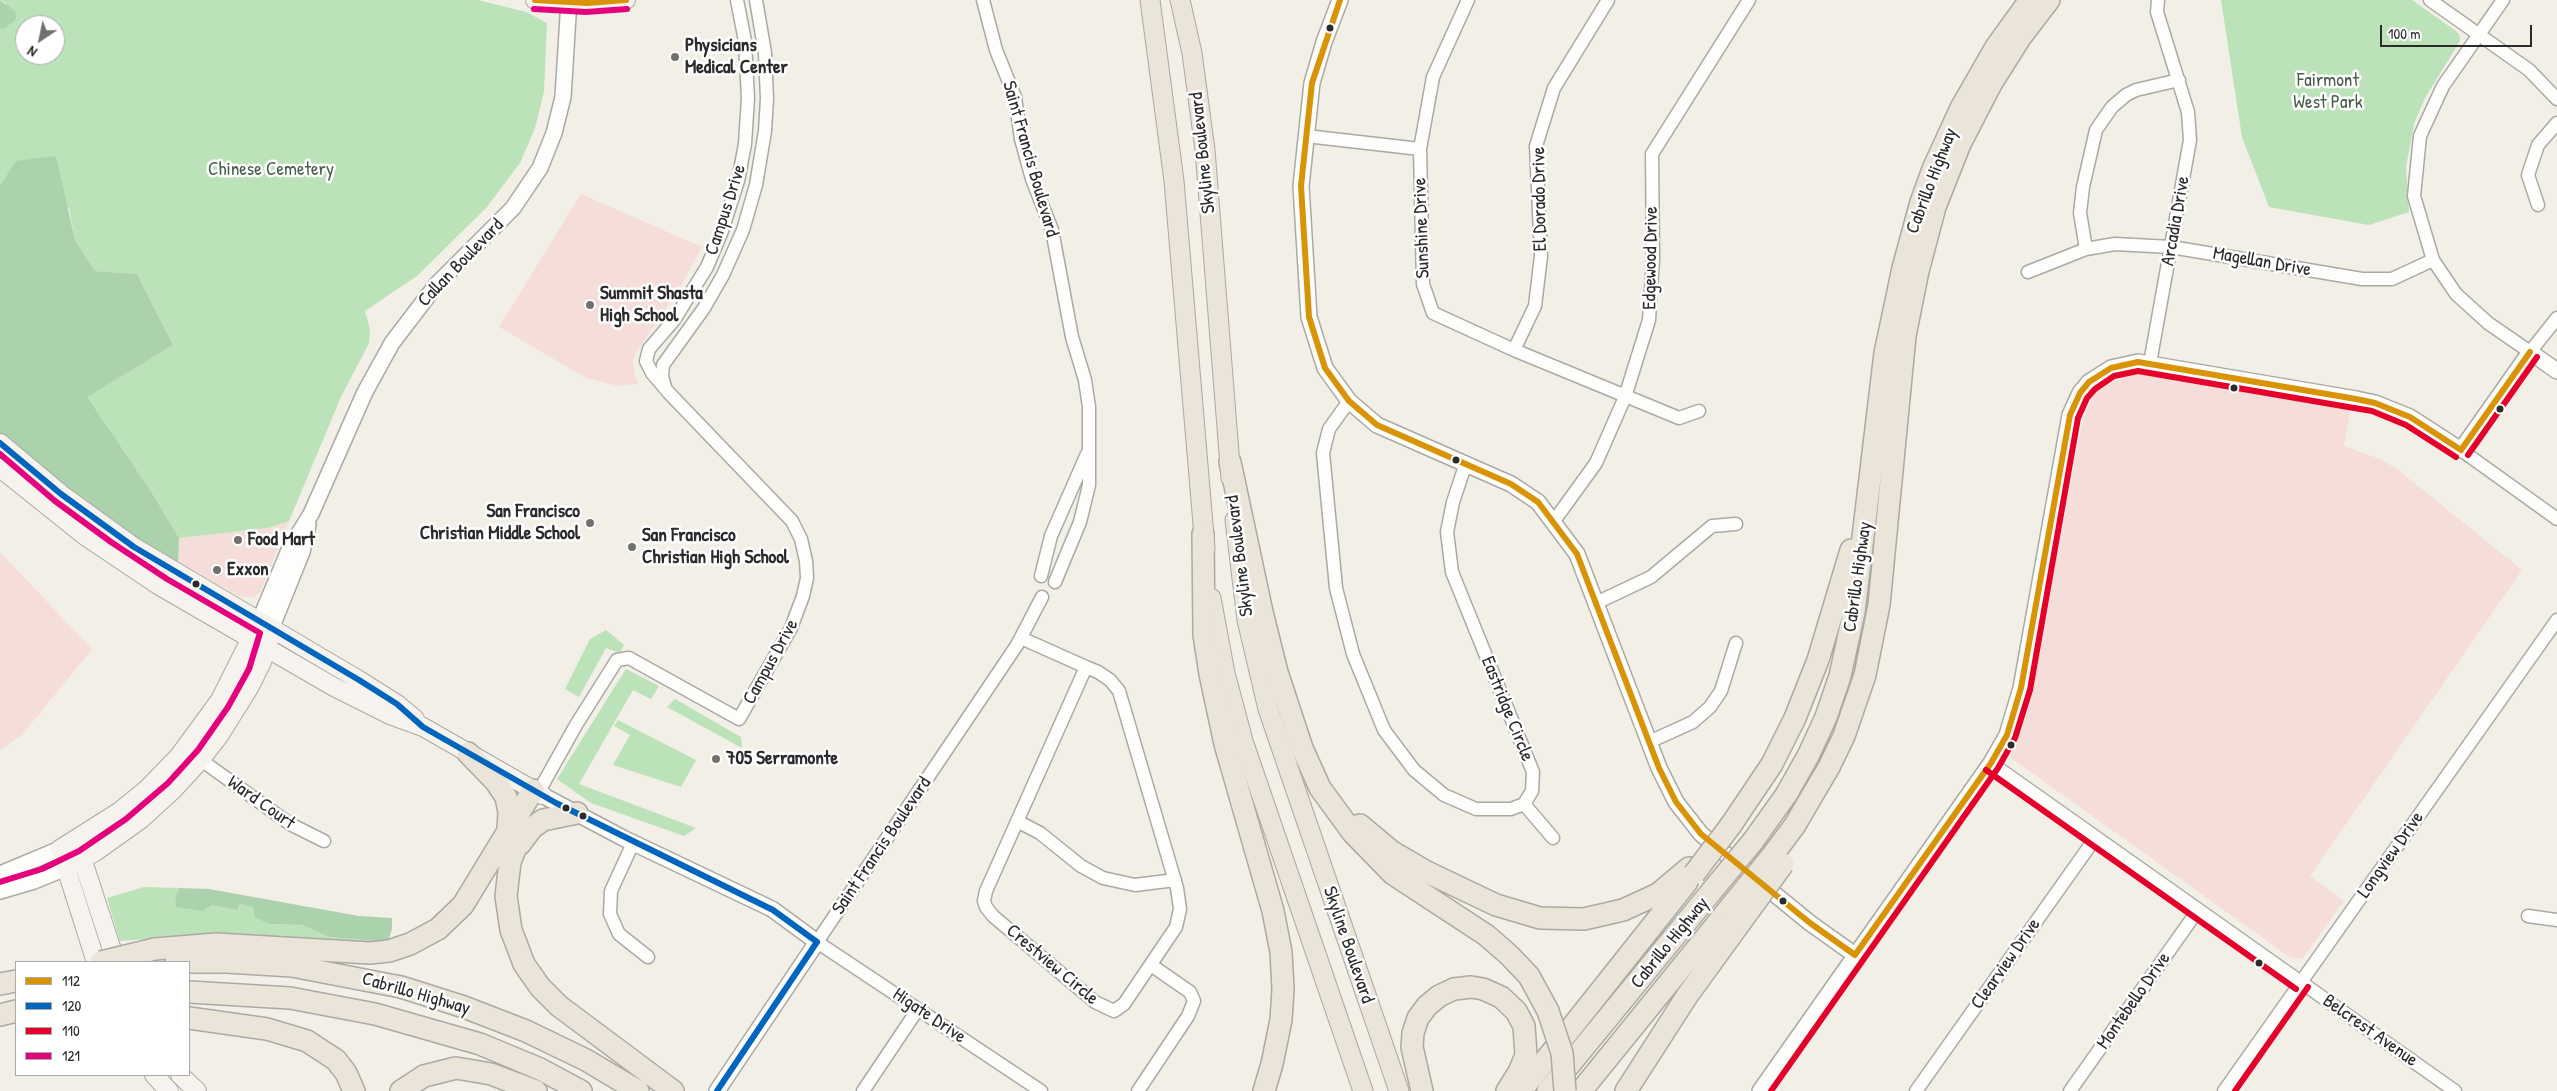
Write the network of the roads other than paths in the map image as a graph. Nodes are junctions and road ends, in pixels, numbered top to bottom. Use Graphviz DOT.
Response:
graph roads {
  1 [pos="534,0"];
  2 [pos="626,0"];
  3 [pos="737,0"];
  4 [pos="756,0"];
  5 [pos="983,0"];
  6 [pos="1150,0"];
  7 [pos="1180,0"];
  8 [pos="1340,0"];
  9 [pos="1468,0"];
  10 [pos="1608,0"];
  11 [pos="1748,0"];
  12 [pos="2030,0"];
  13 [pos="2049,0"];
  14 [pos="2158,0"];
  15 [pos="2430,0"];
  16 [pos="2503,0"];
  17 [pos="569,2"];
  18 [pos="2478,35"];
  19 [pos="2179,80"];
  20 [pos="2557,98"];
  21 [pos="2557,123"];
  22 [pos="1306,136"];
  23 [pos="1420,150"];
  24 [pos="2538,205"];
  25 [pos="2171,247"];
  26 [pos="2086,249"];
  27 [pos="2433,260"];
  28 [pos="2028,272"];
  29 [pos="2557,318"];
  30 [pos="1514,350"];
  31 [pos="2530,352"];
  32 [pos="2150,363"];
  33 [pos="2557,371"];
  34 [pos="669,393"];
  35 [pos="1625,397"];
  36 [pos="1349,401"];
  37 [pos="1699,411"];
  38 [pos="1089,437"];
  39 [pos="0,443"];
  40 [pos="2461,450"];
  41 [pos="1230,462"];
  42 [pos="1466,463"];
  43 [pos="0,468"];
  44 [pos="1869,497"];
  45 [pos="2557,519"];
  46 [pos="1554,521"];
  47 [pos="1736,524"];
  48 [pos="1204,534"];
  49 [pos="1041,576"];
  50 [pos="1055,582"];
  51 [pos="1042,597"];
  52 [pos="1596,603"];
  53 [pos="2557,620"];
  54 [pos="265,626"];
  55 [pos="1021,638"];
  56 [pos="251,639"];
  57 [pos="1736,643"];
  58 [pos="267,648"];
  59 [pos="1086,667"];
  60 [pos="423,726"];
  61 [pos="1298,738"];
  62 [pos="1649,742"];
  63 [pos="468,753"];
  64 [pos="201,760"];
  65 [pos="1990,763"];
  66 [pos="538,793"];
  67 [pos="1524,804"];
  68 [pos="578,813"];
  69 [pos="1017,821"];
  70 [pos="508,830"];
  71 [pos="1553,838"];
  72 [pos="2096,838"];
  73 [pos="76,840"];
  74 [pos="324,841"];
  75 [pos="633,843"];
  76 [pos="60,849"];
  77 [pos="83,859"];
  78 [pos="66,868"];
  79 [pos="1691,871"];
  80 [pos="0,874"];
  81 [pos="507,880"];
  82 [pos="1175,880"];
  83 [pos="0,892"];
  84 [pos="2198,910"];
  85 [pos="1734,916"];
  86 [pos="2528,916"];
  87 [pos="2557,920"];
  88 [pos="817,942"];
  89 [pos="1855,955"];
  90 [pos="648,957"];
  91 [pos="96,961"];
  92 [pos="105,961"];
  93 [pos="116,961"];
  94 [pos="190,962"];
  95 [pos="1150,965"];
  96 [pos="15,981"];
  97 [pos="2301,982"];
  98 [pos="0,984"];
  99 [pos="190,992"];
  100 [pos="918,1009"];
  101 [pos="15,1011"];
  102 [pos="0,1016"];
  103 [pos="15,1018"];
  104 [pos="190,1018"];
  105 [pos="155,1076"];
  106 [pos="181,1076"];
  107 [pos="2228,1090"];
  108 [pos="169,1091"];
  109 [pos="197,1091"];
  110 [pos="354,1091"];
  111 [pos="401,1091"];
  112 [pos="536,1091"];
  113 [pos="581,1091"];
  114 [pos="638,1091"];
  115 [pos="673,1091"];
  116 [pos="717,1091"];
  117 [pos="863,1091"];
  118 [pos="1041,1091"];
  119 [pos="1138,1091"];
  120 [pos="1264,1091"];
  121 [pos="1363,1091"];
  122 [pos="1399,1091"];
  123 [pos="1422,1091"];
  124 [pos="1507,1091"];
  125 [pos="1521,1091"];
  126 [pos="1548,1091"];
  127 [pos="1565,1091"];
  128 [pos="1582,1091"];
  129 [pos="1626,1091"];
  130 [pos="1760,1091"];
  131 [pos="1916,1091"];
  132 [pos="2070,1091"];
  133 [pos="2455,1091"];
  1 -- 17 [label="main road"];
  2 -- 17 [label="main road"];
  3 -- 34 [label="street, Campus Drive"];
  4 -- 34 [label="street, Campus Drive"];
  5 -- 38 [label="street, Saint Francis Boulevard"];
  6 -- 48 [label="main road, Skyline Boulevard"];
  7 -- 41 [label="main road, Skyline Boulevard"];
  8 -- 22 [label="street"];
  9 -- 23 [label="street, Sunshine Drive"];
  10 -- 30 [label="street, El Dorado Drive"];
  11 -- 35 [label="street, Edgewood Drive"];
  12 -- 44 [label="highway, Cabrillo Highway"];
  13 -- 85 [label="highway, Cabrillo Highway, bridge"];
  14 -- 19 [label="street, Arcadia Drive"];
  15 -- 18 [label="street"];
  16 -- 18 [label="street"];
  17 -- 54 [label="street, Callan Boulevard"];
  18 -- 20 [label="street"];
  18 -- 27 [label="street"];
  19 -- 25 [label="street, Arcadia Drive"];
  19 -- 26 [label="street"];
  21 -- 24 [label="street"];
  22 -- 23 [label="street"];
  22 -- 36 [label="street"];
  23 -- 30 [label="street, Sunshine Drive"];
  25 -- 26 [label="street, Magellan Drive"];
  25 -- 27 [label="street, Magellan Drive"];
  25 -- 32 [label="street, Arcadia Drive"];
  26 -- 28 [label="street, Magellan Drive"];
  27 -- 31 [label="street"];
  29 -- 31 [label="street"];
  30 -- 35 [label="street, Sunshine Drive"];
  31 -- 33 [label="street"];
  31 -- 40 [label="street"];
  32 -- 40 [label="street"];
  32 -- 65 [label="street"];
  34 -- 66 [label="street, Campus Drive"];
  35 -- 37 [label="street, Sunshine Drive"];
  35 -- 46 [label="street, Edgewood Drive"];
  36 -- 42 [label="street"];
  36 -- 67 [label="street"];
  38 -- 49 [label="street, Saint Francis Boulevard"];
  38 -- 50 [label="street, Saint Francis Boulevard"];
  39 -- 54 [label="main road"];
  40 -- 45 [label="street"];
  41 -- 61 [label="highway"];
  41 -- 122 [label="main road, Skyline Boulevard"];
  42 -- 46 [label="street"];
  42 -- 67 [label="street, Eastridge Circle"];
  43 -- 56 [label="main road"];
  44 -- 79 [label="highway, bridge"];
  44 -- 126 [label="highway, Cabrillo Highway, bridge"];
  46 -- 52 [label="street"];
  47 -- 52 [label="street"];
  48 -- 120 [label="highway"];
  48 -- 121 [label="main road, Skyline Boulevard"];
  51 -- 55 [label="street, Saint Francis Boulevard"];
  52 -- 62 [label="street"];
  53 -- 97 [label="street, Longview Drive"];
  54 -- 56 [label="main road, Callan Boulevard"];
  54 -- 58 [label="main road, Callan Boulevard"];
  54 -- 60 [label="main road"];
  55 -- 59 [label="street, Crestview Circle"];
  55 -- 88 [label="street, Saint Francis Boulevard"];
  56 -- 58 [label="main road"];
  56 -- 73 [label="main road, Callan Boulevard"];
  57 -- 62 [label="street"];
  58 -- 60 [label="main road"];
  58 -- 64 [label="main road, Callan Boulevard"];
  59 -- 69 [label="street, Crestview Circle"];
  59 -- 82 [label="street, Crestview Circle"];
  60 -- 63 [label="main road"];
  61 -- 79 [label="highway"];
  61 -- 127 [label="highway, bridge"];
  62 -- 89 [label="street"];
  63 -- 66 [label="main road"];
  63 -- 70 [label="highway"];
  64 -- 74 [label="street, Ward Court"];
  64 -- 77 [label="main road, Callan Boulevard"];
  65 -- 72 [label="street, Belcrest Avenue"];
  65 -- 89 [label="street"];
  66 -- 68 [label="street"];
  66 -- 70 [label="highway"];
  66 -- 81 [label="highway"];
  67 -- 71 [label="street"];
  68 -- 75 [label="street"];
  68 -- 81 [label="highway"];
  69 -- 82 [label="street"];
  69 -- 95 [label="street, Crestview Circle"];
  70 -- 92 [label="highway, bridge"];
  72 -- 84 [label="street, Belcrest Avenue"];
  72 -- 131 [label="street, Clearview Drive"];
  73 -- 76 [label="main road, Callan Boulevard"];
  73 -- 77 [label="main road"];
  75 -- 88 [label="street"];
  75 -- 90 [label="street"];
  76 -- 78 [label="main road"];
  76 -- 80 [label="street, Callan Boulevard"];
  77 -- 78 [label="main road, Callan Boulevard"];
  77 -- 93 [label="main road"];
  78 -- 83 [label="street, Callan Boulevard"];
  78 -- 91 [label="main road"];
  79 -- 125 [label="highway"];
  81 -- 115 [label="highway"];
  82 -- 95 [label="street, Crestview Circle"];
  84 -- 97 [label="street, Belcrest Avenue"];
  84 -- 132 [label="street, Montebello Drive"];
  85 -- 128 [label="highway, Cabrillo Highway"];
  85 -- 129 [label="highway"];
  86 -- 87 [label="street"];
  88 -- 100 [label="street, Higate Drive"];
  88 -- 116 [label="street, Saint Francis Boulevard"];
  89 -- 130 [label="street"];
  94 -- 114 [label="highway, Cabrillo Highway"];
  95 -- 119 [label="street"];
  96 -- 98 [label="highway"];
  97 -- 107 [label="street, Longview Drive"];
  97 -- 133 [label="street, Belcrest Avenue"];
  99 -- 113 [label="highway, Cabrillo Highway"];
  100 -- 117 [label="street"];
  100 -- 118 [label="street, Higate Drive"];
  101 -- 102 [label="highway"];
  102 -- 103 [label="highway"];
  104 -- 110 [label="highway"];
  105 -- 108 [label="main road"];
  106 -- 109 [label="main road"];
  111 -- 112 [label="highway"];
  123 -- 124 [label="highway"];
}
